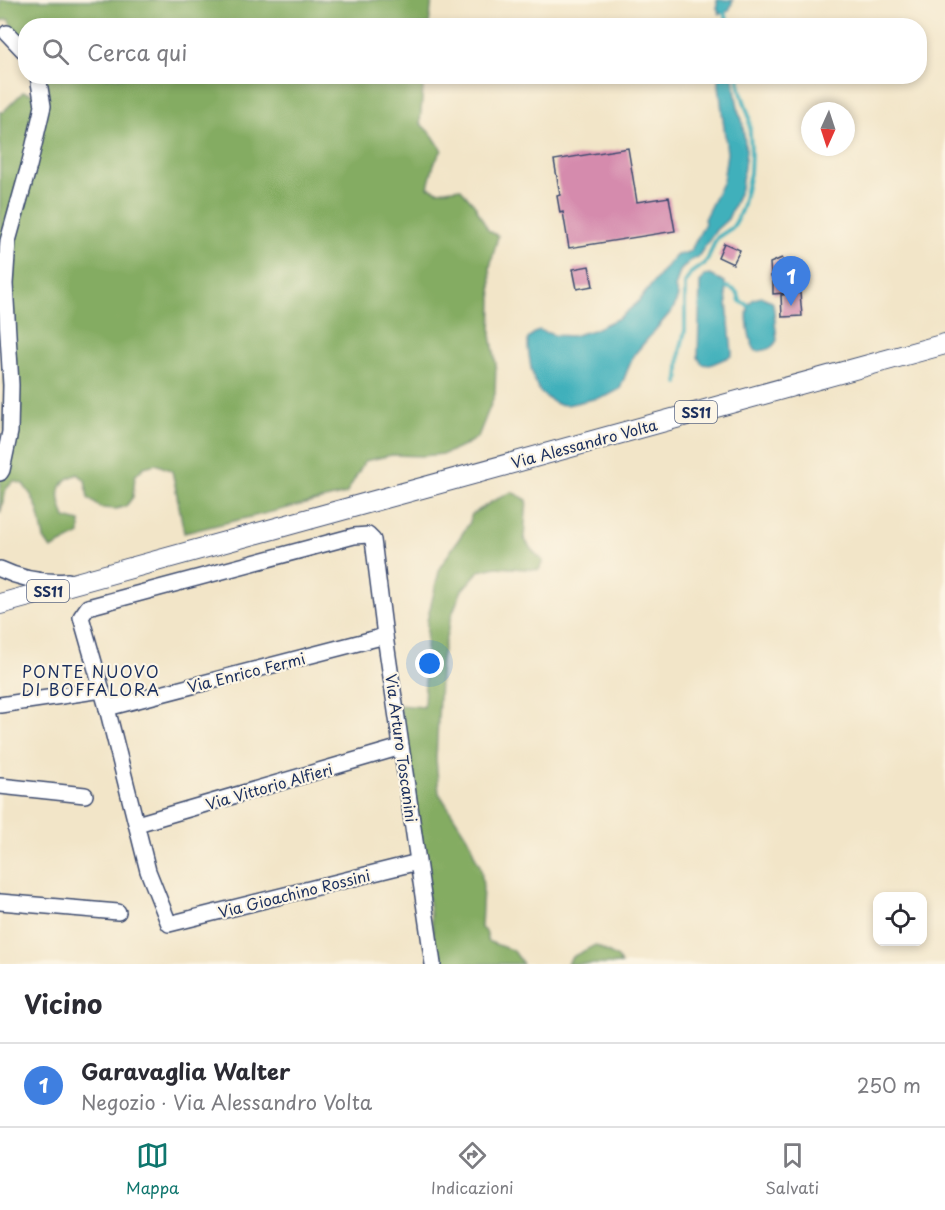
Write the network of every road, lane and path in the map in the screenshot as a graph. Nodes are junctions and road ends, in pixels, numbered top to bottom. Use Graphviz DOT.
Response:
graph roads {
  1 [pos="8,33"];
  2 [pos="18,44"];
  3 [pos="39,84"];
  4 [pos="945,344"];
  5 [pos="0,473"];
  6 [pos="224,543"];
  7 [pos="0,569"];
  8 [pos="232,569"];
  9 [pos="95,579"];
  10 [pos="0,604"];
  11 [pos="385,636"];
  12 [pos="102,690"];
  13 [pos="0,705"];
  14 [pos="107,708"];
  15 [pos="401,747"];
  16 [pos="0,786"];
  17 [pos="85,795"];
  18 [pos="137,824"];
  19 [pos="418,862"];
  20 [pos="0,902"];
  21 [pos="118,912"];
  22 [pos="433,964"];
  1 -- 2 [label="street"];
  3 -- 5 [label="street"];
  4 -- 6 [label="main road, Via Alessandro Volta / SS11"];
  6 -- 8 [label="street"];
  6 -- 9 [label="main road, Via Alessandro Volta / SS11"];
  7 -- 9 [label="street"];
  8 -- 11 [label="street, Via Arturo Toscanini"];
  8 -- 12 [label="street"];
  9 -- 10 [label="main road, Via Alessandro Volta / SS11"];
  11 -- 14 [label="street, Via Enrico Fermi"];
  11 -- 15 [label="street, Via Arturo Toscanini"];
  12 -- 13 [label="street"];
  12 -- 14 [label="street"];
  14 -- 18 [label="street"];
  15 -- 18 [label="street, Via Vittorio Alfieri"];
  15 -- 19 [label="street, Via Arturo Toscanini"];
  16 -- 17 [label="street"];
  18 -- 19 [label="street, Via Gioachino Rossini"];
  19 -- 22 [label="street, Via Arturo Toscanini"];
  20 -- 21 [label="street"];
}
